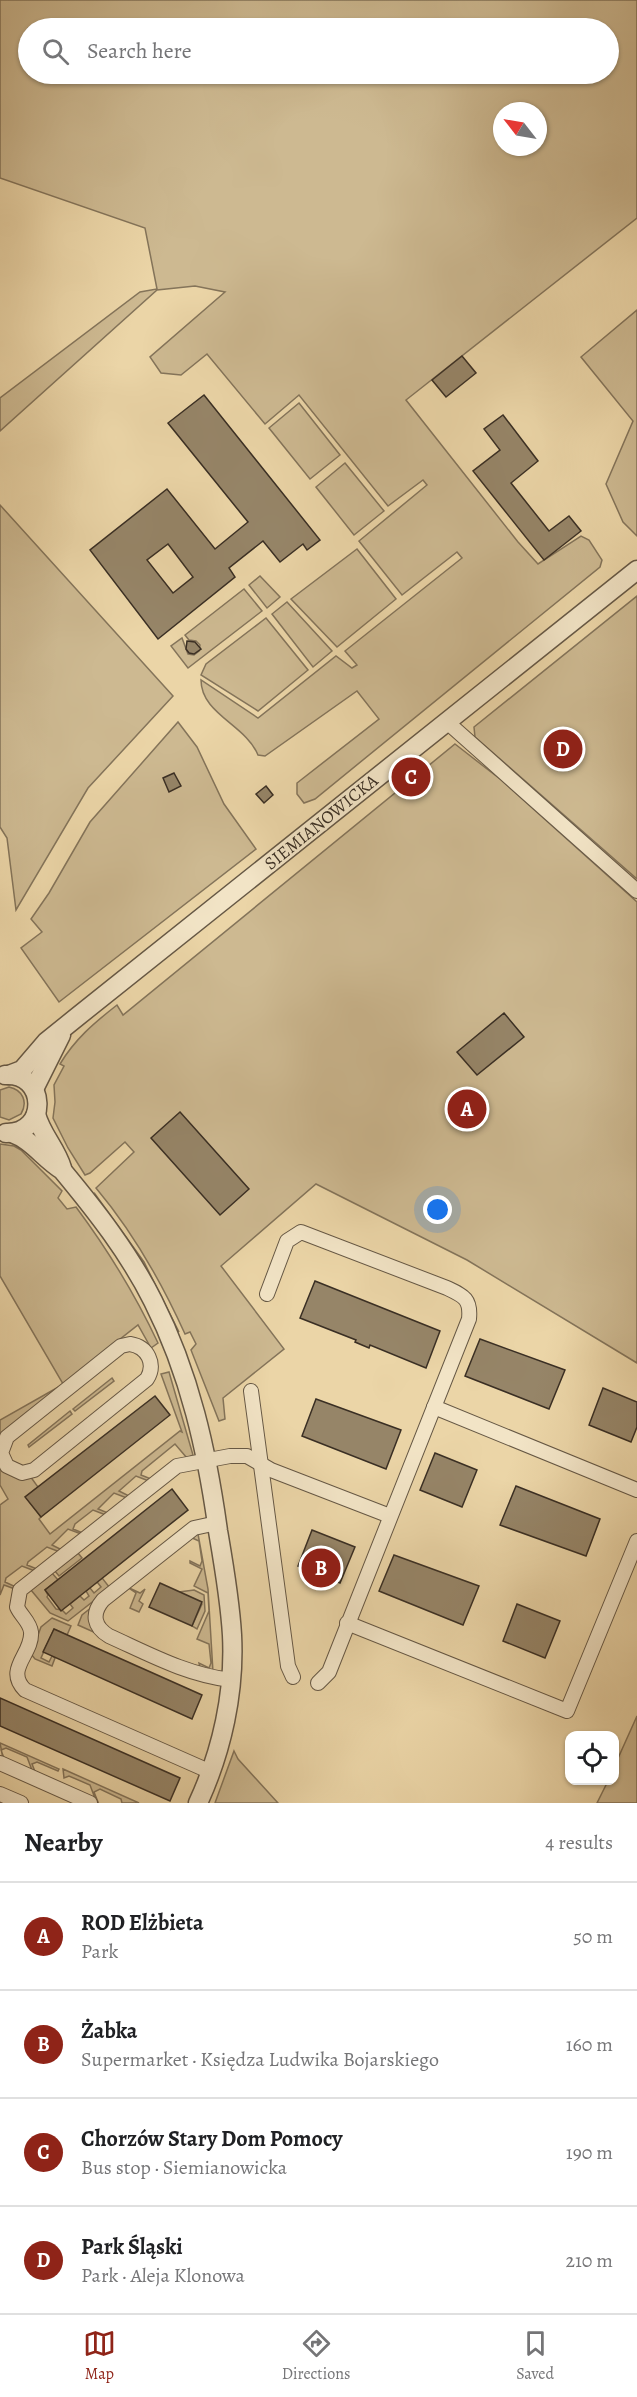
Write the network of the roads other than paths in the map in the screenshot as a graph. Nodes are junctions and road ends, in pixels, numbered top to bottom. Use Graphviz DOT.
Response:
graph roads {
  1 [pos="637,570"];
  2 [pos="447,722"];
  3 [pos="637,891"];
  4 [pos="63,1031"];
  5 [pos="3,1073"];
  6 [pos="34,1089"];
  7 [pos="36,1114"];
  8 [pos="6,1132"];
  9 [pos="62,1170"];
  10 [pos="267,1294"];
  11 [pos="174,1347"];
  12 [pos="149,1356"];
  13 [pos="251,1391"];
  14 [pos="434,1407"];
  15 [pos="207,1459"];
  16 [pos="261,1465"];
  17 [pos="637,1490"];
  18 [pos="390,1516"];
  19 [pos="217,1523"];
  20 [pos="637,1541"];
  21 [pos="347,1623"];
  22 [pos="293,1677"];
  23 [pos="231,1680"];
  24 [pos="318,1683"];
  25 [pos="0,1762"];
  26 [pos="211,1772"];
  27 [pos="0,1794"];
  28 [pos="21,1803"];
  29 [pos="90,1803"];
  30 [pos="198,1803"];
  1 -- 2 [label="street, SIEMIANOWICKA"];
  2 -- 3 [label="street"];
  2 -- 4 [label="street, SIEMIANOWICKA"];
  4 -- 5 [label="street, SIEMIANOWICKA"];
  4 -- 6 [label="street, SIEMIANOWICKA"];
  5 -- 6 [label="street"];
  6 -- 7 [label="street"];
  7 -- 8 [label="street"];
  7 -- 9 [label="street"];
  8 -- 9 [label="street"];
  9 -- 11 [label="street"];
  10 -- 14 [label="street"];
  11 -- 12 [label="street"];
  11 -- 15 [label="street"];
  12 -- 12 [label="street"];
  13 -- 16 [label="street"];
  14 -- 17 [label="street"];
  14 -- 18 [label="street"];
  15 -- 16 [label="street"];
  15 -- 19 [label="street"];
  15 -- 26 [label="street"];
  16 -- 18 [label="street"];
  16 -- 22 [label="street"];
  18 -- 21 [label="street"];
  19 -- 23 [label="street"];
  19 -- 23 [label="street"];
  20 -- 21 [label="street"];
  21 -- 24 [label="street"];
  23 -- 26 [label="street"];
  25 -- 29 [label="street"];
  26 -- 30 [label="street"];
  27 -- 28 [label="street"];
}
